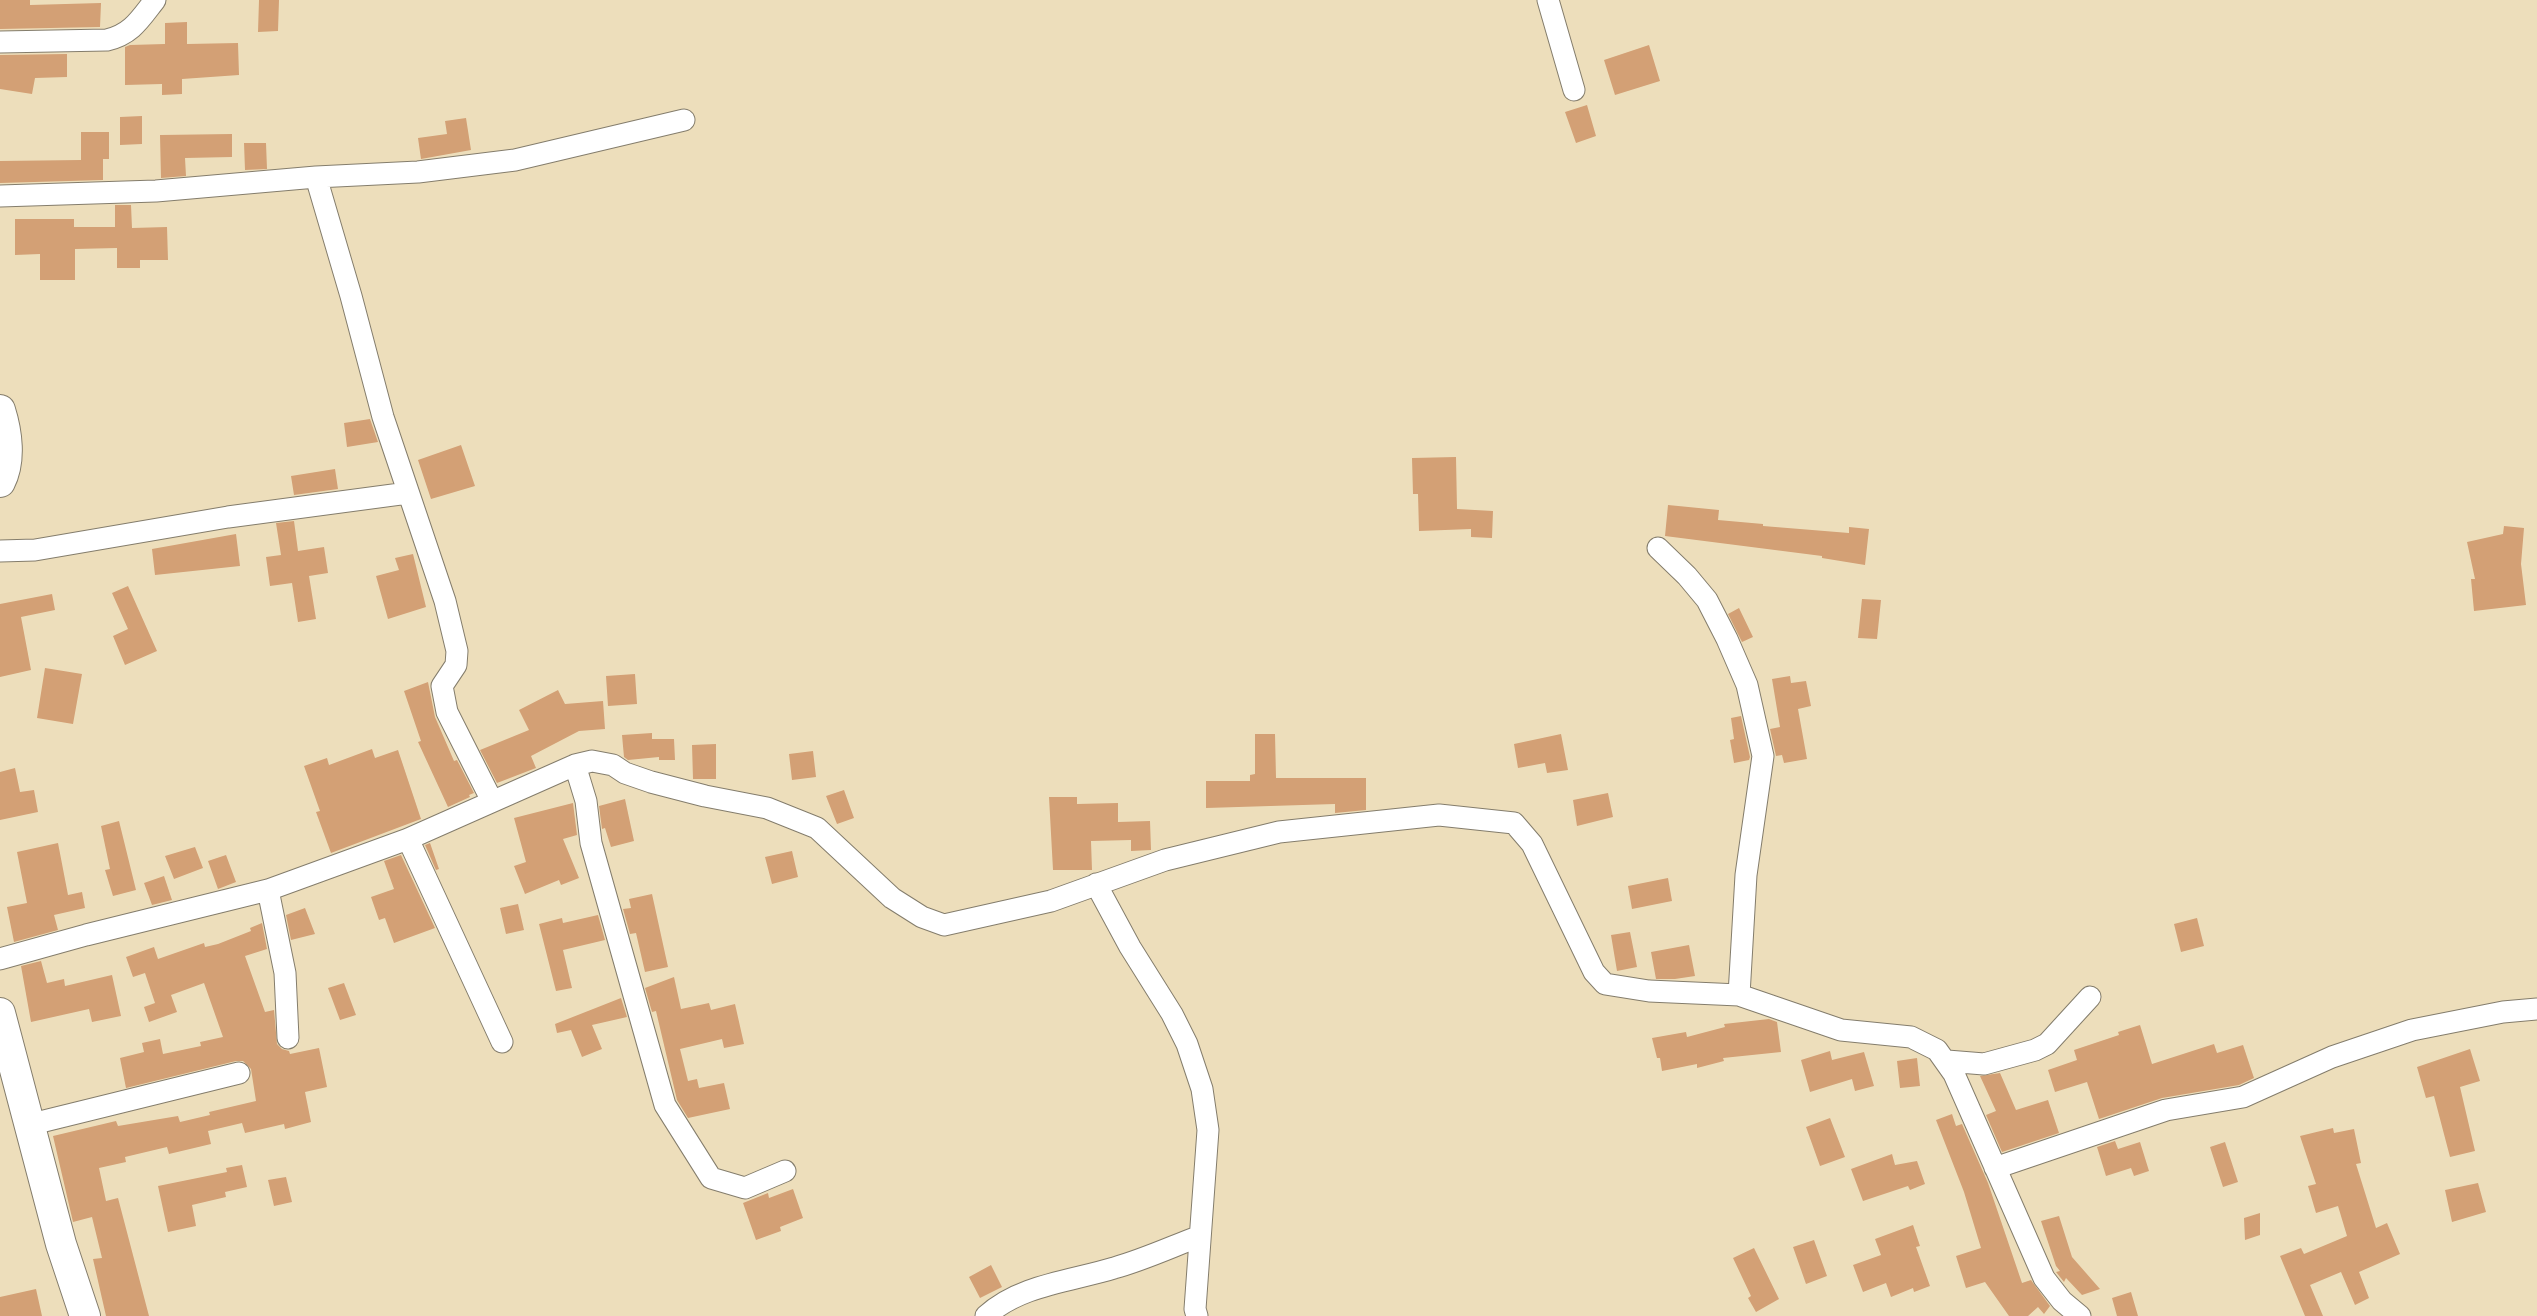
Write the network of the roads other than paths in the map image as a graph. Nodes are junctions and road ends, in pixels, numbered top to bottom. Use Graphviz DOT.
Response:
graph roads {
  1 [pos="155,0"];
  2 [pos="1548,0"];
  3 [pos="0,42"];
  4 [pos="1574,90"];
  5 [pos="684,120"];
  6 [pos="316,177"];
  7 [pos="0,196"];
  8 [pos="0,410"];
  9 [pos="0,482"];
  10 [pos="408,493"];
  11 [pos="1658,548"];
  12 [pos="0,551"];
  13 [pos="575,765"];
  14 [pos="492,801"];
  15 [pos="408,838"];
  16 [pos="1096,884"];
  17 [pos="268,890"];
  18 [pos="0,958"];
  19 [pos="1738,995"];
  20 [pos="2090,997"];
  21 [pos="2537,1010"];
  22 [pos="0,1013"];
  23 [pos="288,1038"];
  24 [pos="502,1042"];
  25 [pos="1947,1061"];
  26 [pos="239,1073"];
  27 [pos="28,1125"];
  28 [pos="1995,1168"];
  29 [pos="785,1172"];
  30 [pos="1200,1236"];
  31 [pos="85,1316"];
  32 [pos="986,1316"];
  33 [pos="1197,1316"];
  34 [pos="2080,1316"];
  1 -- 3 [label="street"];
  2 -- 4 [label="street"];
  5 -- 6 [label="street"];
  6 -- 7 [label="street"];
  6 -- 10 [label="street"];
  8 -- 9 [label="main road"];
  10 -- 12 [label="street"];
  10 -- 14 [label="street"];
  11 -- 19 [label="street"];
  13 -- 14 [label="street"];
  13 -- 16 [label="street"];
  13 -- 29 [label="street"];
  14 -- 15 [label="street"];
  15 -- 17 [label="street"];
  15 -- 24 [label="street"];
  16 -- 19 [label="street"];
  16 -- 30 [label="street"];
  17 -- 18 [label="street"];
  17 -- 23 [label="street"];
  19 -- 25 [label="street"];
  20 -- 25 [label="street"];
  21 -- 28 [label="street"];
  22 -- 27 [label="main road"];
  25 -- 28 [label="street"];
  26 -- 27 [label="street"];
  27 -- 31 [label="main road"];
  28 -- 34 [label="street"];
  30 -- 32 [label="street"];
  30 -- 33 [label="street"];
}
